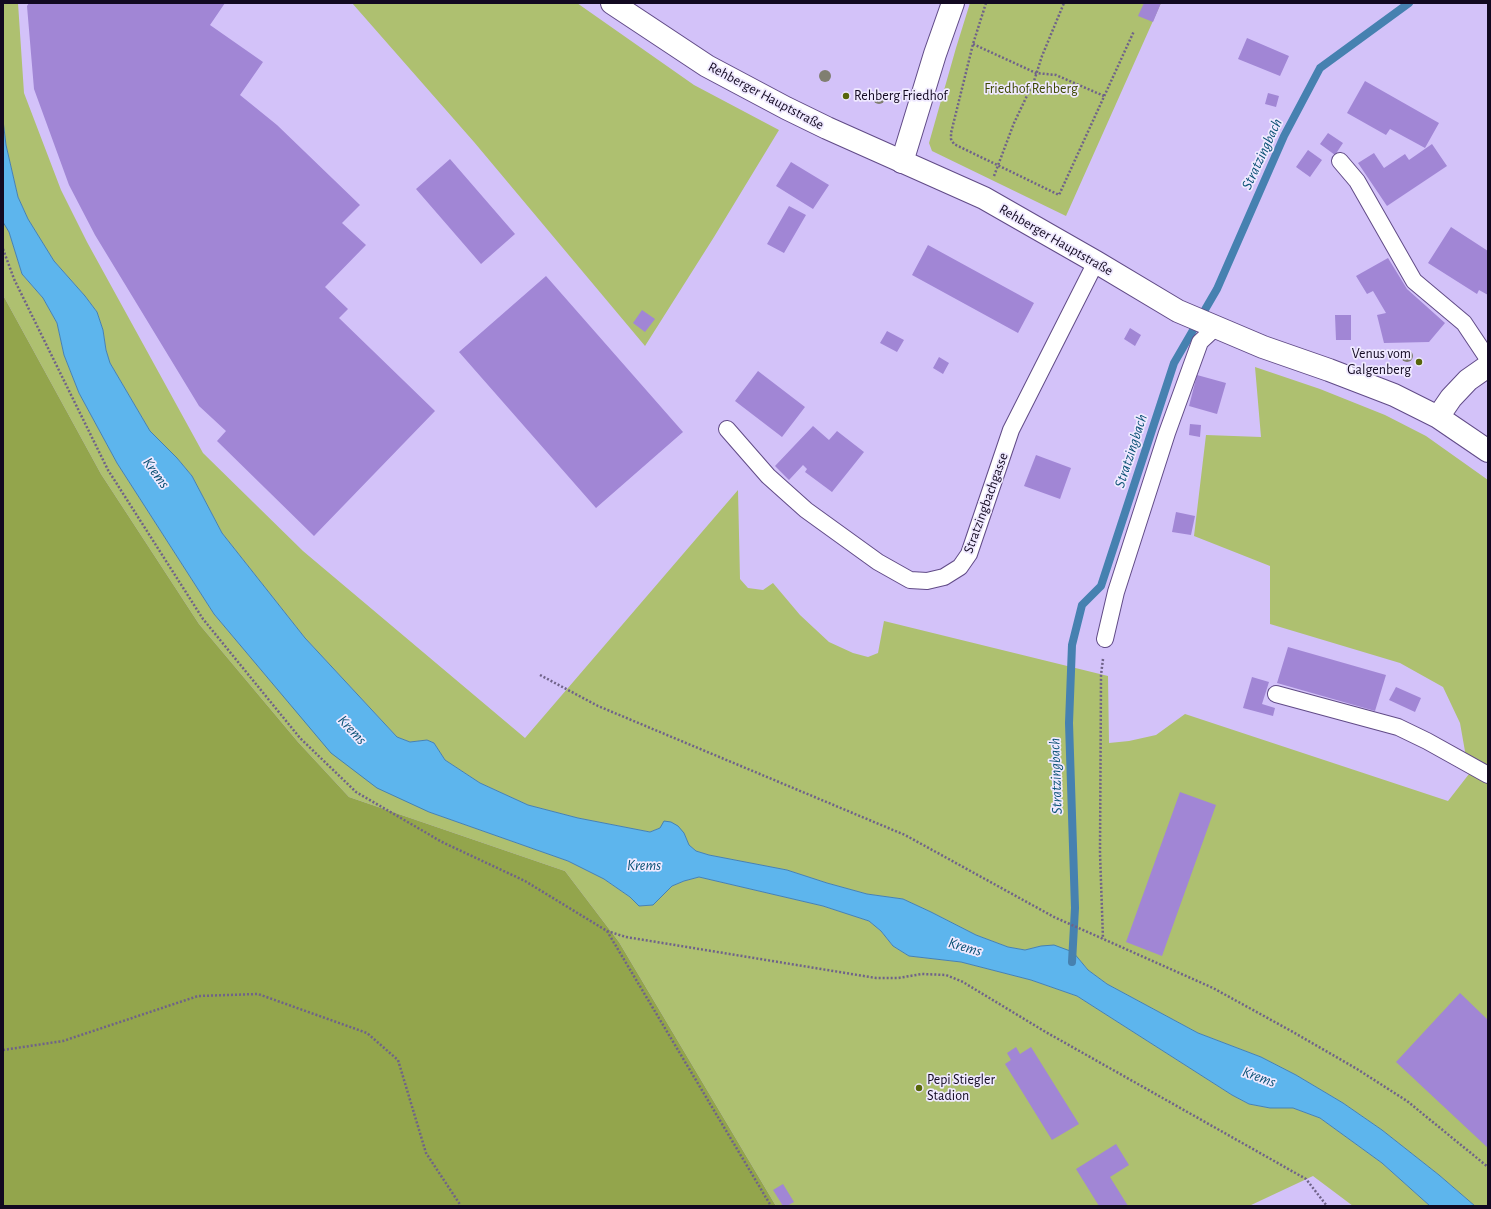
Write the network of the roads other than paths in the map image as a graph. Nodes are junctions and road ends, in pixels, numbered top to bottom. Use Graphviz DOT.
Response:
graph roads {
  1 [pos="953,3"];
  2 [pos="621,9"];
  3 [pos="1340,160"];
  4 [pos="902,162"];
  5 [pos="1096,262"];
  6 [pos="1215,328"];
  7 [pos="1488,359"];
  8 [pos="1488,366"];
  9 [pos="1438,417"];
  10 [pos="727,429"];
  11 [pos="1488,451"];
  12 [pos="1105,639"];
  13 [pos="1276,694"];
  14 [pos="1488,775"];
  1 -- 4 [label="main road"];
  2 -- 4 [label="main road, Rehberger Hauptstraße"];
  3 -- 7 [label="lane"];
  4 -- 5 [label="main road, Rehberger Hauptstraße"];
  5 -- 6 [label="main road, Rehberger Hauptstraße"];
  5 -- 10 [label="lane, Stratzingbachgasse"];
  6 -- 9 [label="main road, Rehberger Hauptstraße"];
  6 -- 12 [label="lane"];
  8 -- 9 [label="main road"];
  9 -- 11 [label="main road, Rehberger Hauptstraße"];
  13 -- 14 [label="lane"];
}
